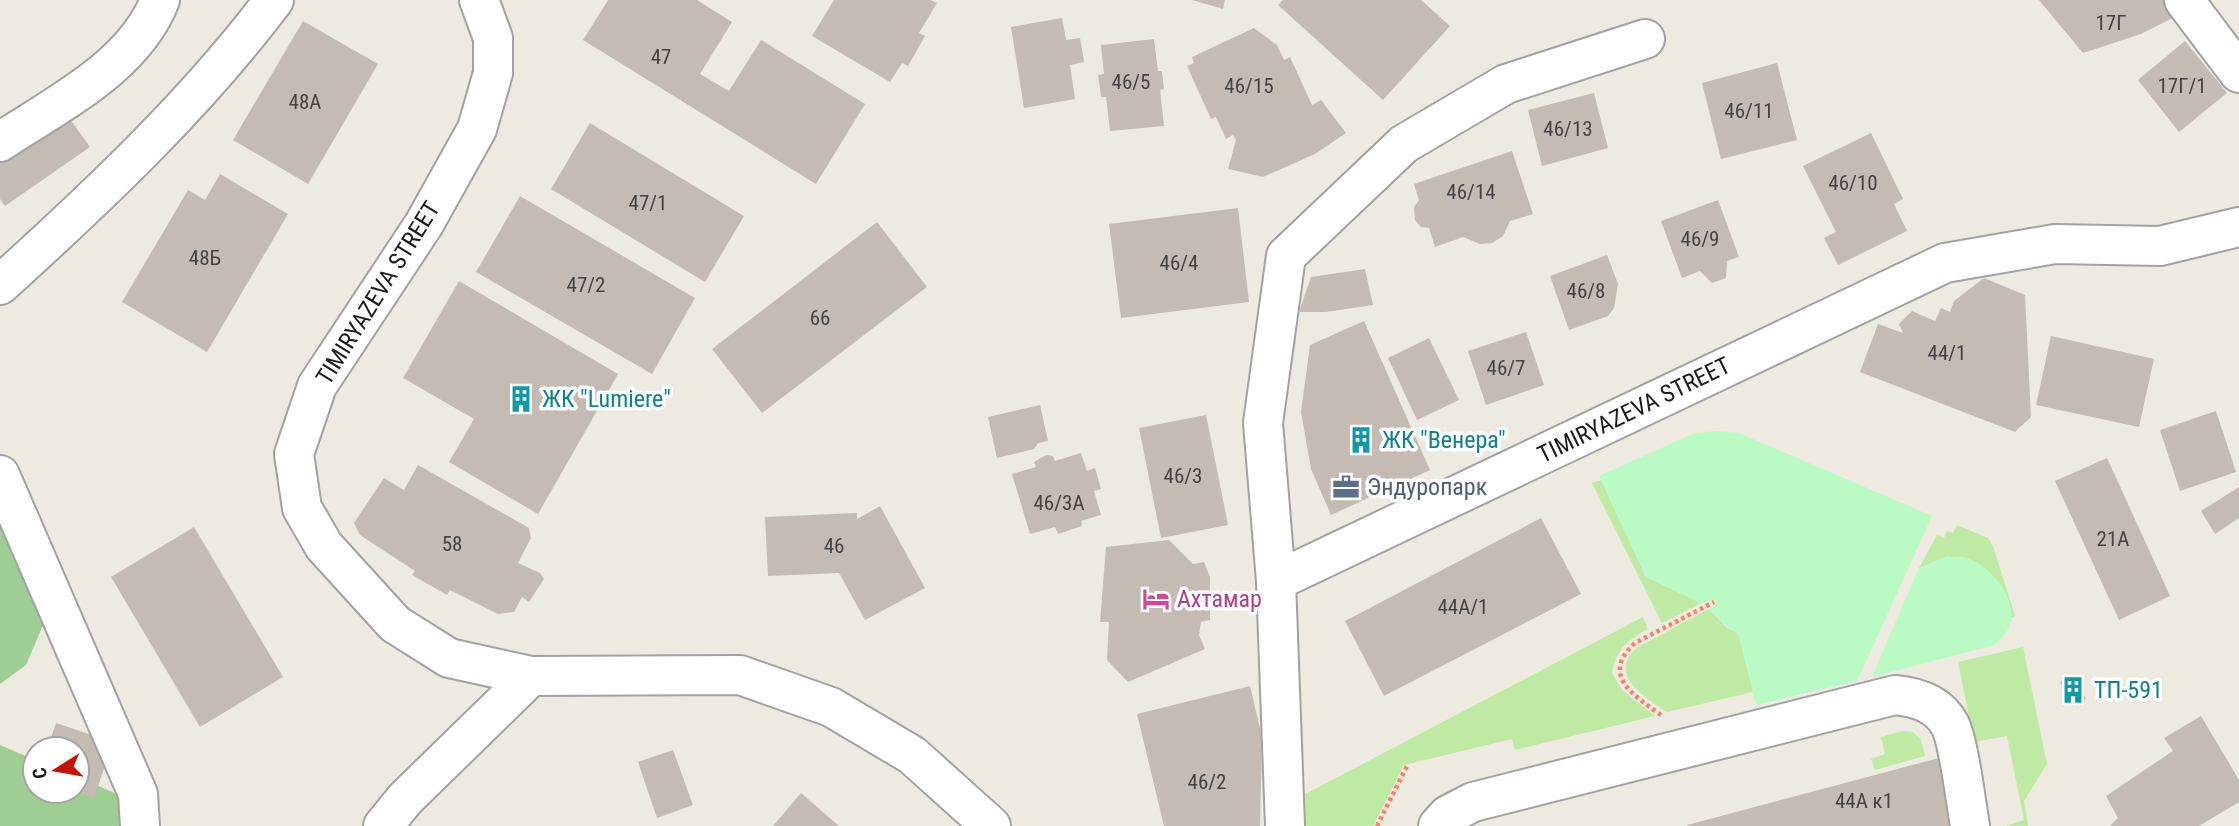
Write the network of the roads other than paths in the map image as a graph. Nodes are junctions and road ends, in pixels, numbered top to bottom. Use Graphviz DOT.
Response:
graph roads {
  1 [pos="160,0"];
  2 [pos="274,0"];
  3 [pos="478,0"];
  4 [pos="2184,0"];
  5 [pos="1644,39"];
  6 [pos="2239,72"];
  7 [pos="0,142"];
  8 [pos="2239,227"];
  9 [pos="0,285"];
  10 [pos="0,475"];
  11 [pos="1276,581"];
  12 [pos="531,676"];
  13 [pos="140,826"];
  14 [pos="383,826"];
  15 [pos="991,826"];
  16 [pos="1284,826"];
  17 [pos="1438,826"];
  18 [pos="1970,826"];
  1 -- 7 [label="street"];
  2 -- 9 [label="street"];
  3 -- 12 [label="street, TIMIRYAZEVA STREET"];
  4 -- 6 [label="street"];
  5 -- 11 [label="street"];
  8 -- 11 [label="street, TIMIRYAZEVA STREET"];
  10 -- 13 [label="street"];
  11 -- 16 [label="street"];
  12 -- 14 [label="street"];
  12 -- 15 [label="street, TIMIRYAZEVA STREET"];
  17 -- 18 [label="street"];
}
